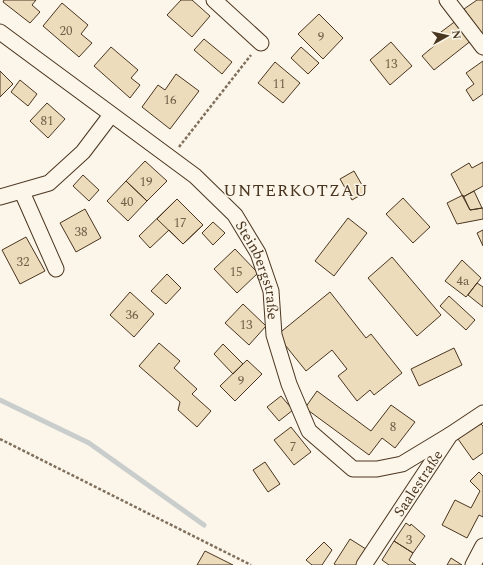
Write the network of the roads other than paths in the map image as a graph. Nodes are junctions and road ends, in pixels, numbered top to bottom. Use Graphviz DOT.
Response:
graph roads {
  1 [pos="214,0"];
  2 [pos="447,0"];
  3 [pos="0,32"];
  4 [pos="261,43"];
  5 [pos="483,47"];
  6 [pos="111,115"];
  7 [pos="22,192"];
  8 [pos="0,197"];
  9 [pos="56,269"];
  10 [pos="483,413"];
  11 [pos="450,435"];
  12 [pos="483,546"];
  13 [pos="364,565"];
  14 [pos="473,565"];
  1 -- 4 [label="street"];
  2 -- 5 [label="street"];
  3 -- 6 [label="street, Steinbergstraße"];
  6 -- 7 [label="street"];
  6 -- 11 [label="street, Steinbergstraße"];
  7 -- 8 [label="street"];
  7 -- 9 [label="street"];
  10 -- 11 [label="street, Saalestraße"];
  11 -- 13 [label="street, Saalestraße"];
  12 -- 14 [label="street"];
}
